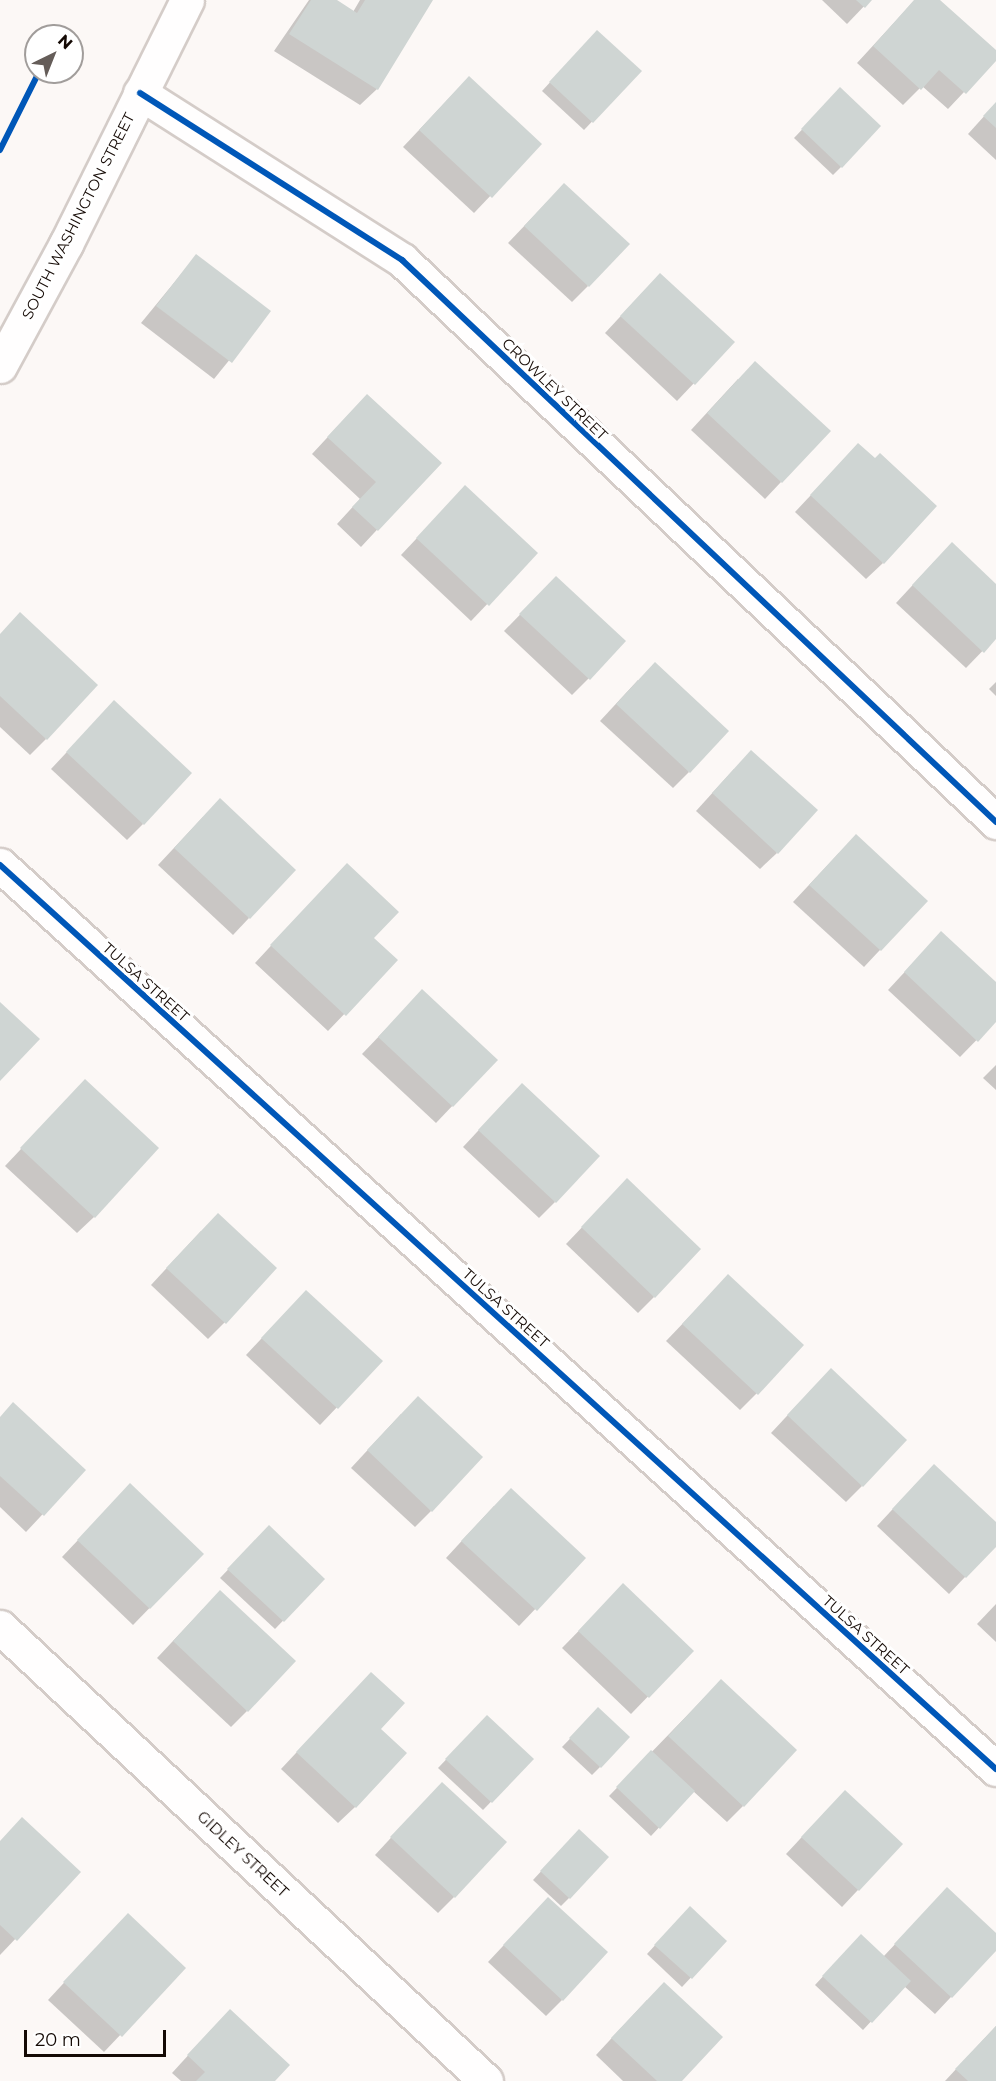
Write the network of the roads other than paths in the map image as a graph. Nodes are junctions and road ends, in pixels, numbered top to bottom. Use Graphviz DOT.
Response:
graph roads {
  1 [pos="186,0"];
  2 [pos="140,93"];
  3 [pos="0,366"];
  4 [pos="996,822"];
  5 [pos="0,865"];
  6 [pos="0,1628"];
  7 [pos="996,1769"];
  8 [pos="486,2081"];
  1 -- 2 [label="street, SOUTH WASHINGTON STREET"];
  2 -- 3 [label="street, SOUTH WASHINGTON STREET"];
  2 -- 4 [label="street, CROWLEY STREET"];
  5 -- 7 [label="street, TULSA STREET"];
  6 -- 8 [label="street, GIDLEY STREET"];
}
